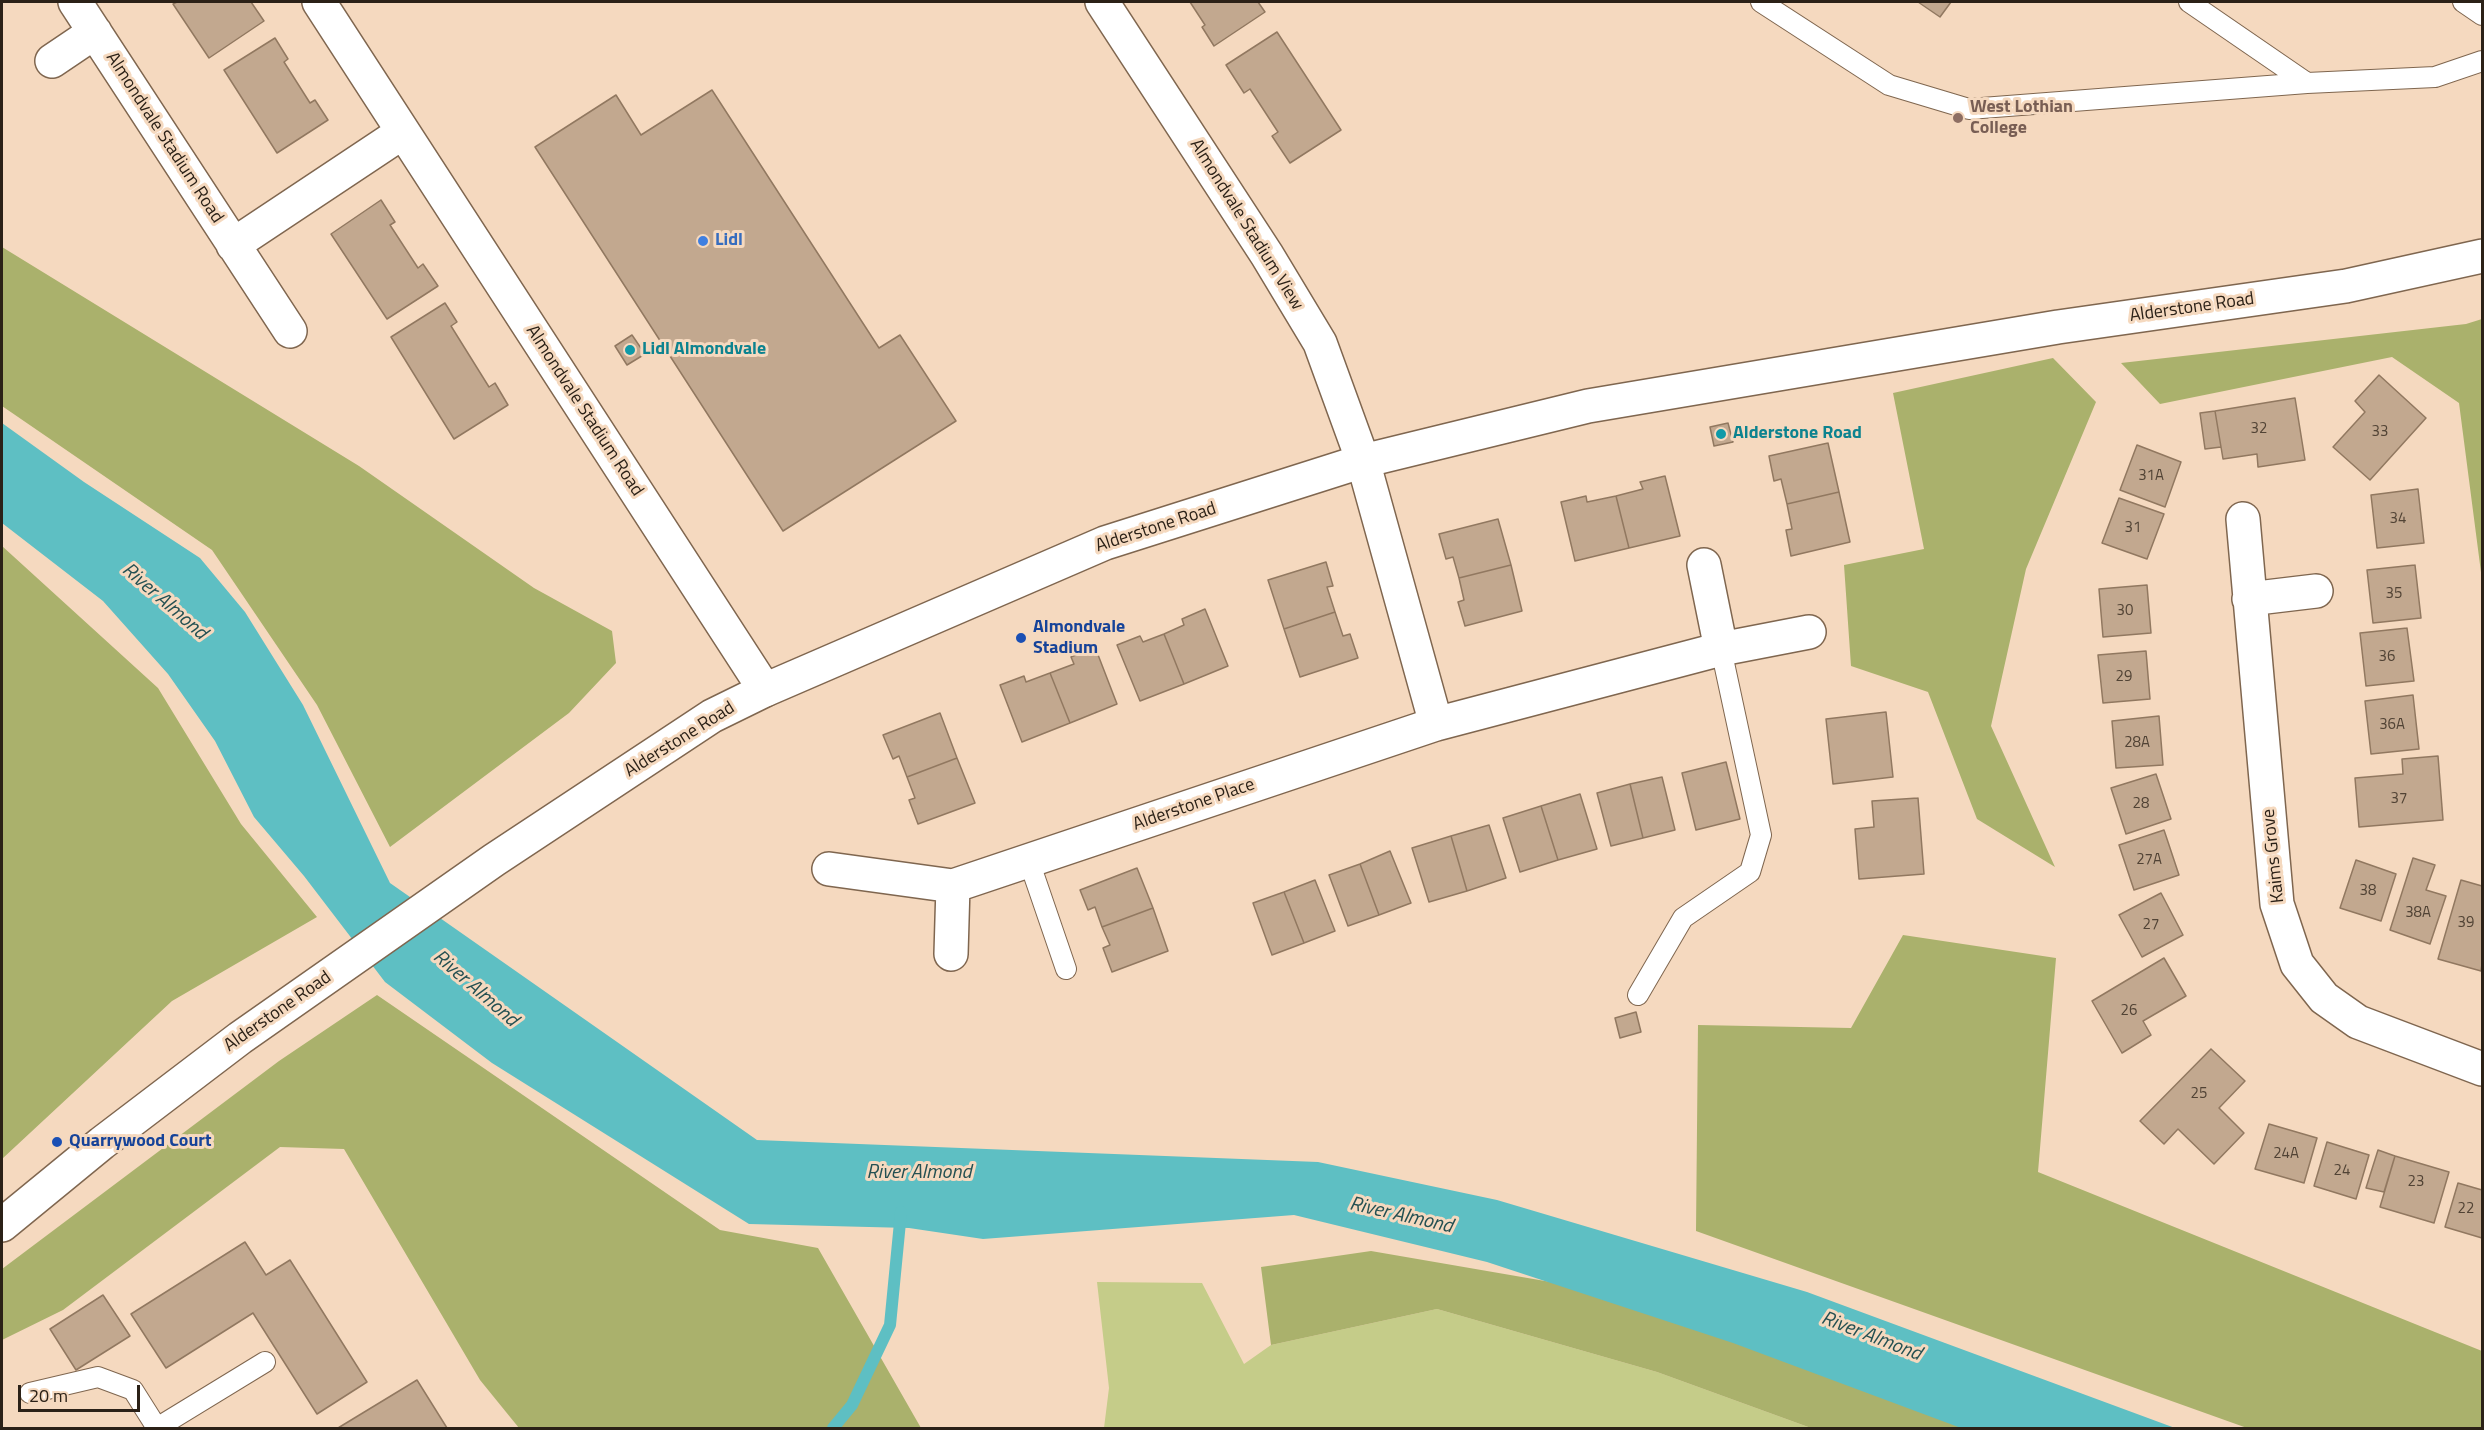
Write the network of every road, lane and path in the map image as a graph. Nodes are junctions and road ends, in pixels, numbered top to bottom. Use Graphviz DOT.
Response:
graph roads {
  1 [pos="75,2"];
  2 [pos="319,2"];
  3 [pos="1102,2"];
  4 [pos="1761,2"];
  5 [pos="2189,2"];
  6 [pos="2463,2"];
  7 [pos="2482,15"];
  8 [pos="95,32"];
  9 [pos="52,61"];
  10 [pos="2482,61"];
  11 [pos="2307,83"];
  12 [pos="402,132"];
  13 [pos="233,245"];
  14 [pos="2482,255"];
  15 [pos="290,331"];
  16 [pos="1363,462"];
  17 [pos="2243,519"];
  18 [pos="1704,565"];
  19 [pos="2316,591"];
  20 [pos="2249,599"];
  21 [pos="1809,632"];
  22 [pos="1721,649"];
  23 [pos="765,690"];
  24 [pos="1436,724"];
  25 [pos="1029,861"];
  26 [pos="829,868"];
  27 [pos="953,886"];
  28 [pos="951,954"];
  29 [pos="1066,969"];
  30 [pos="1638,994"];
  31 [pos="2482,1070"];
  32 [pos="2,1226"];
  33 [pos="265,1362"];
  34 [pos="30,1393"];
  35 [pos="158,1428"];
  1 -- 8 [label="street, Almondvale Stadium Road"];
  2 -- 12 [label="street, Almondvale Stadium Road"];
  3 -- 16 [label="street, Almondvale Stadium View"];
  4 -- 11 [label="lane"];
  5 -- 11 [label="lane"];
  6 -- 7 [label="lane"];
  8 -- 9 [label="street, Almondvale Stadium Road"];
  8 -- 13 [label="street, Almondvale Stadium Road"];
  10 -- 11 [label="lane"];
  12 -- 13 [label="street"];
  12 -- 23 [label="street, Almondvale Stadium Road"];
  13 -- 15 [label="street, Almondvale Stadium Road"];
  14 -- 16 [label="street, Alderstone Road"];
  16 -- 23 [label="street, Alderstone Road"];
  16 -- 24 [label="street"];
  17 -- 20 [label="street, Kaims Grove"];
  18 -- 22 [label="street"];
  19 -- 20 [label="street"];
  20 -- 31 [label="street, Kaims Grove"];
  21 -- 22 [label="street, Alderstone Place"];
  22 -- 24 [label="street, Alderstone Place"];
  22 -- 30 [label="lane"];
  23 -- 32 [label="street, Alderstone Road"];
  24 -- 25 [label="street, Alderstone Place"];
  25 -- 27 [label="street, Alderstone Place"];
  25 -- 29 [label="lane"];
  26 -- 27 [label="street, Alderstone Place"];
  27 -- 28 [label="street"];
  33 -- 35 [label="lane"];
  34 -- 35 [label="lane"];
}
